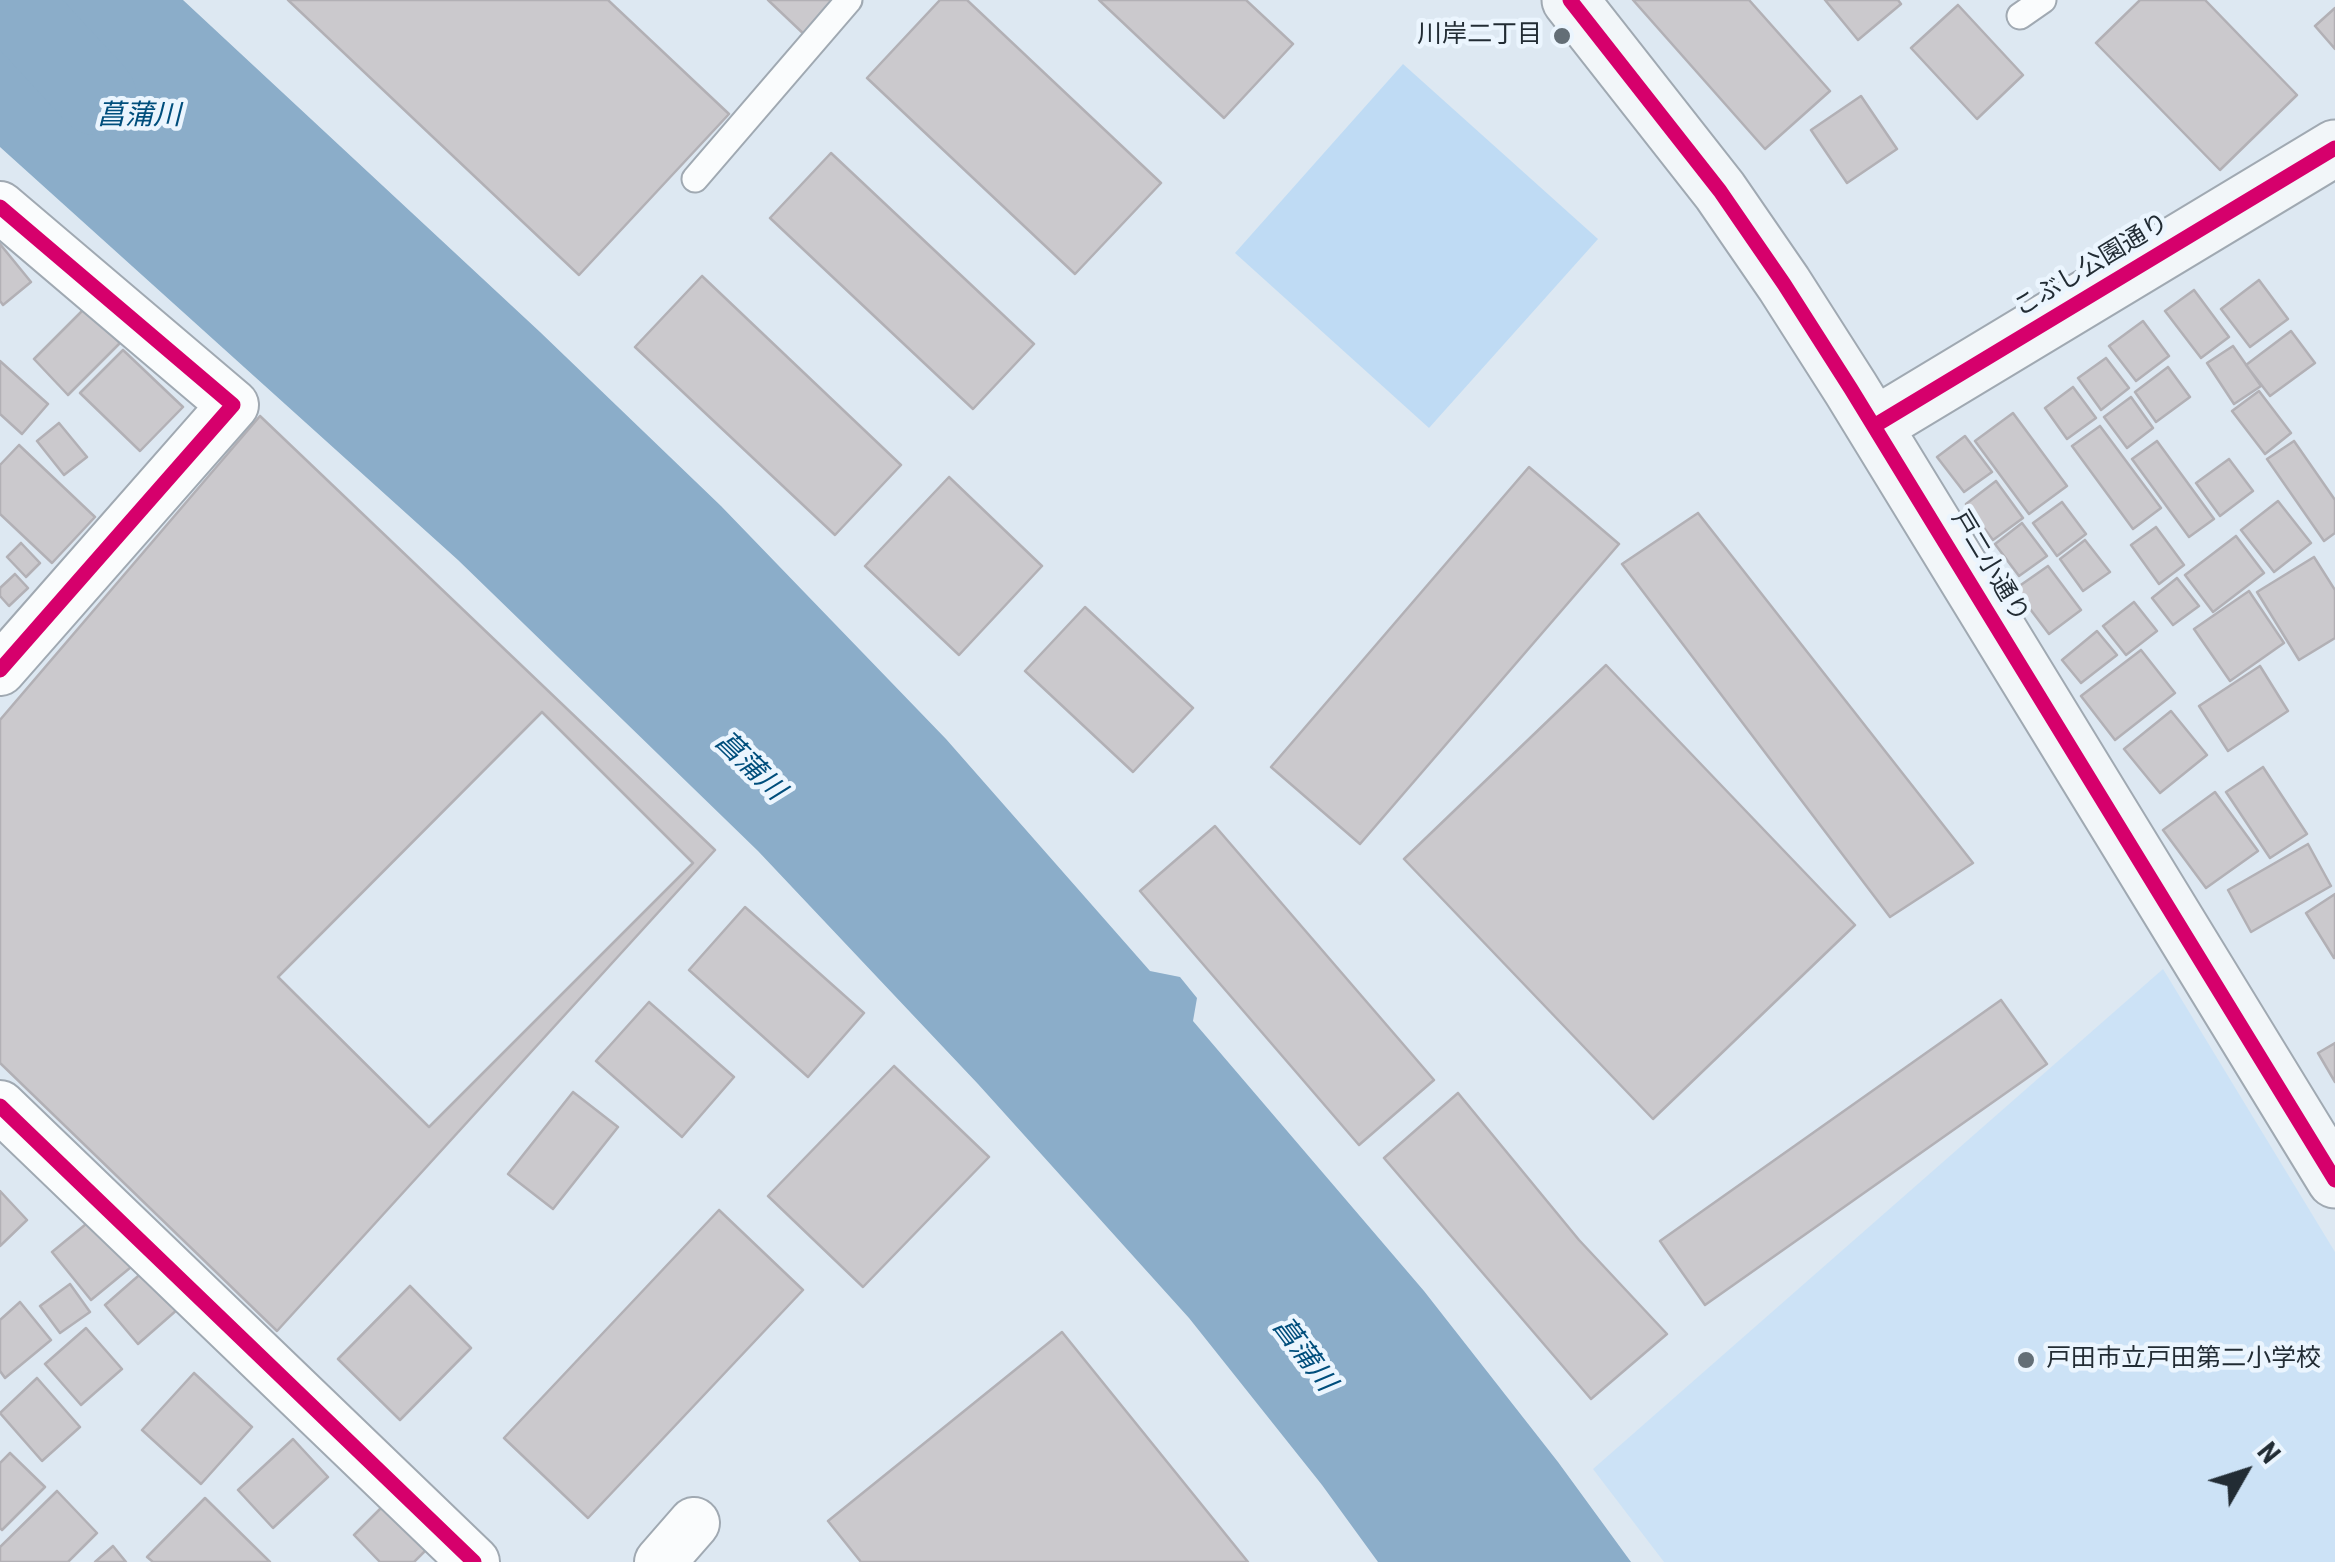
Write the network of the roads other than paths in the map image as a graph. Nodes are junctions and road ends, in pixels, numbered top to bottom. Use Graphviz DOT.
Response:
graph roads {
  1 [pos="849,0"];
  2 [pos="1570,0"];
  3 [pos="2043,0"];
  4 [pos="2020,16"];
  5 [pos="2335,148"];
  6 [pos="695,179"];
  7 [pos="0,207"];
  8 [pos="1874,426"];
  9 [pos="0,670"];
  10 [pos="0,1106"];
  11 [pos="2335,1180"];
  12 [pos="694,1523"];
  13 [pos="474,1562"];
  14 [pos="660,1562"];
  1 -- 6 [label="lane"];
  2 -- 8 [label="street, 戸二小通り"];
  3 -- 4 [label="lane"];
  5 -- 8 [label="street, こぶし公園通り"];
  7 -- 9 [label="street"];
  8 -- 11 [label="street, 戸二小通り"];
  10 -- 13 [label="street"];
  12 -- 14 [label="street"];
}
